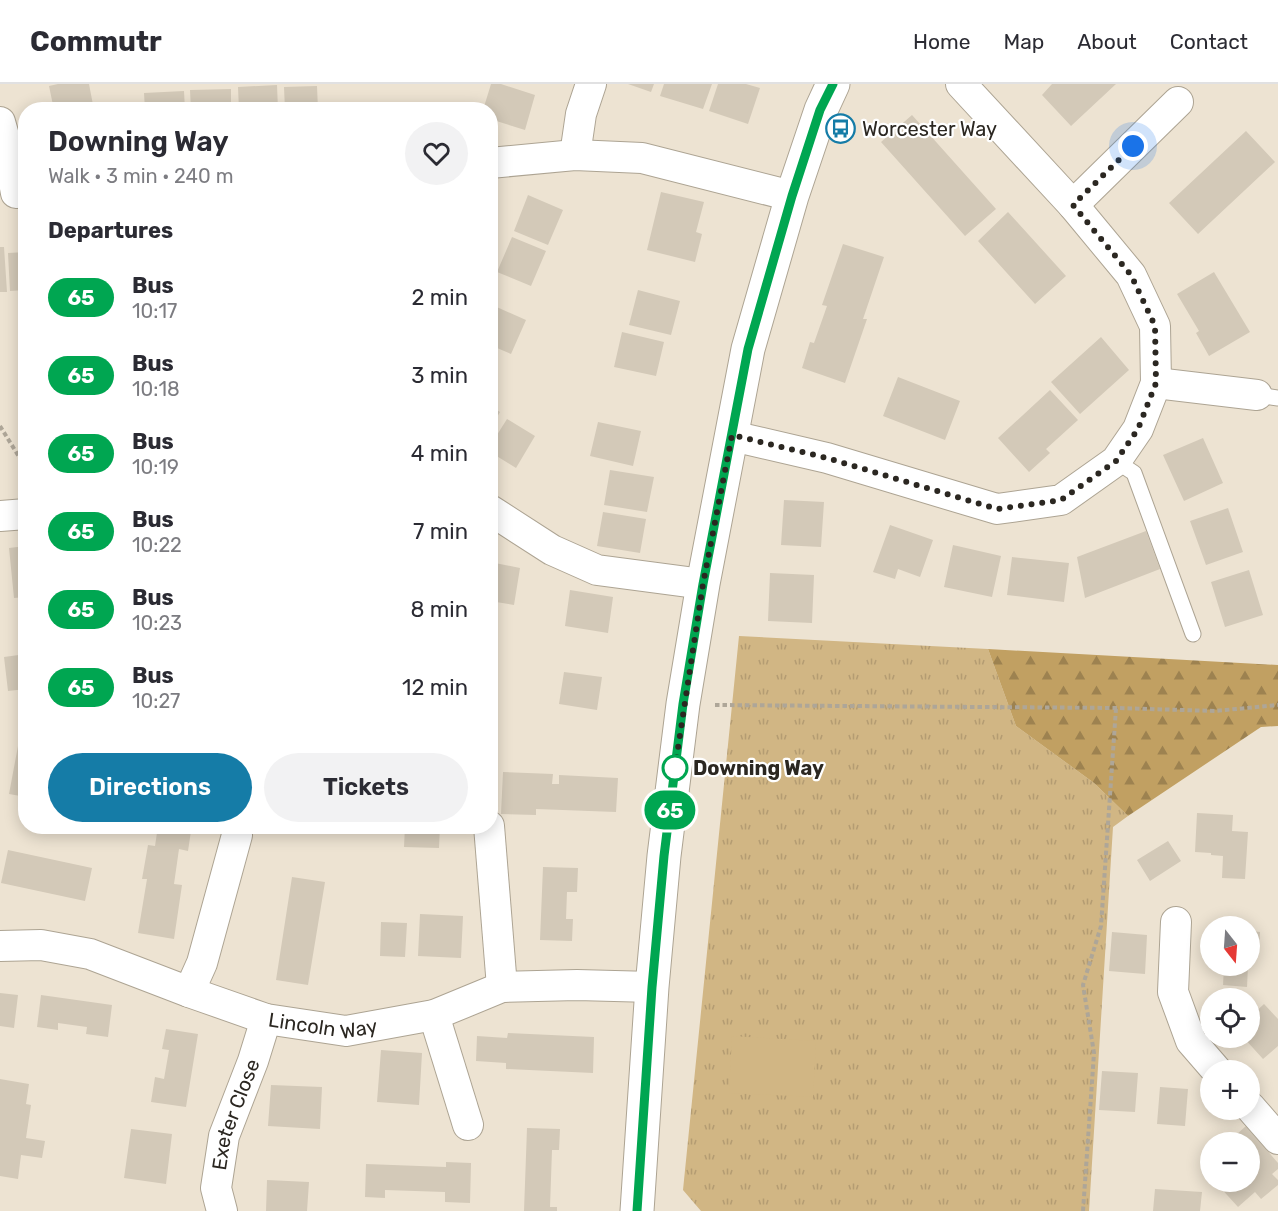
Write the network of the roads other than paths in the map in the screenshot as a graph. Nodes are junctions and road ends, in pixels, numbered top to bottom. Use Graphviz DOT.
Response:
graph roads {
  1 [pos="591,84"];
  2 [pos="833,84"];
  3 [pos="961,84"];
  4 [pos="1178,102"];
  5 [pos="0,122"];
  6 [pos="575,155"];
  7 [pos="498,161"];
  8 [pos="14,193"];
  9 [pos="792,196"];
  10 [pos="1073,205"];
  11 [pos="1156,383"];
  12 [pos="1268,397"];
  13 [pos="732,435"];
  14 [pos="1116,461"];
  15 [pos="18,515"];
  16 [pos="498,515"];
  17 [pos="0,516"];
  18 [pos="703,584"];
  19 [pos="1193,634"];
  20 [pos="490,834"];
  21 [pos="237,835"];
  22 [pos="1176,921"];
  23 [pos="0,946"];
  24 [pos="502,987"];
  25 [pos="652,987"];
  26 [pos="189,992"];
  27 [pos="434,1015"];
  28 [pos="266,1019"];
  29 [pos="1207,1060"];
  30 [pos="1260,1118"];
  31 [pos="468,1125"];
  32 [pos="1278,1139"];
  33 [pos="222,1211"];
  34 [pos="637,1211"];
  1 -- 6 [label="street"];
  2 -- 9 [label="street"];
  3 -- 10 [label="street"];
  4 -- 10 [label="street"];
  5 -- 8 [label="street"];
  6 -- 7 [label="street"];
  6 -- 9 [label="street"];
  9 -- 13 [label="street"];
  10 -- 11 [label="street"];
  11 -- 12 [label="street"];
  11 -- 14 [label="street"];
  13 -- 14 [label="street"];
  13 -- 18 [label="street"];
  14 -- 19 [label="lane"];
  15 -- 17 [label="street"];
  16 -- 18 [label="street"];
  18 -- 25 [label="street"];
  20 -- 24 [label="street"];
  21 -- 26 [label="street"];
  22 -- 29 [label="street"];
  23 -- 26 [label="street, Lincoln Way"];
  24 -- 25 [label="street, Lincoln Way"];
  24 -- 27 [label="street, Lincoln Way"];
  25 -- 34 [label="street"];
  26 -- 28 [label="street, Lincoln Way"];
  27 -- 28 [label="street, Lincoln Way"];
  27 -- 31 [label="street"];
  28 -- 33 [label="street, Exeter Close"];
  30 -- 32 [label="street"];
}
